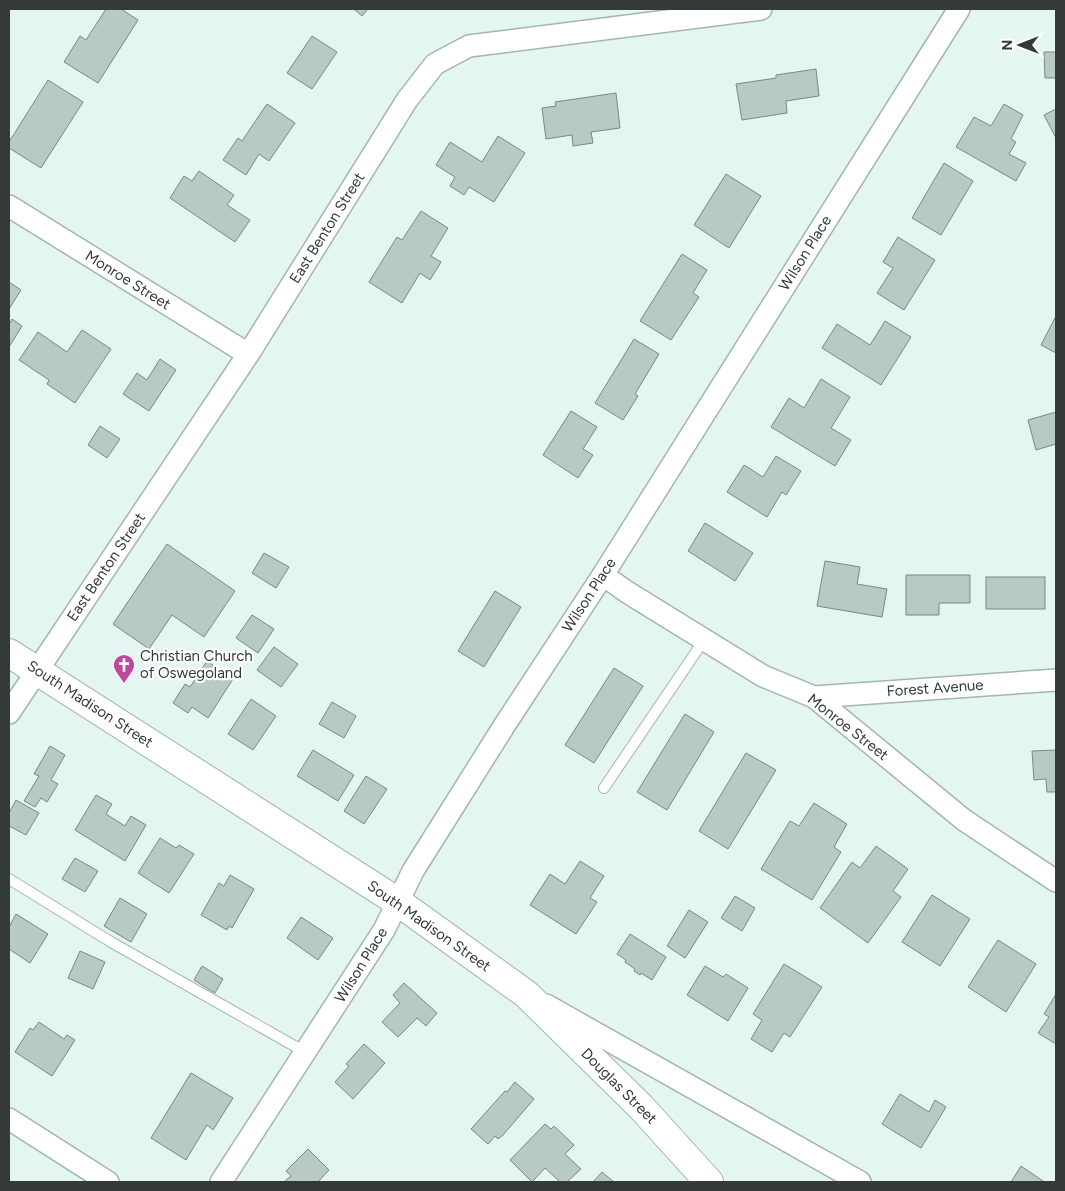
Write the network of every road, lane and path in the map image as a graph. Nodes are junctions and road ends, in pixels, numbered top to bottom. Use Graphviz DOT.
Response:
graph roads {
  1 [pos="761,9"];
  2 [pos="959,9"];
  3 [pos="9,206"];
  4 [pos="248,354"];
  5 [pos="603,574"];
  6 [pos="704,640"];
  7 [pos="9,652"];
  8 [pos="37,670"];
  9 [pos="1056,680"];
  10 [pos="814,697"];
  11 [pos="9,713"];
  12 [pos="604,788"];
  13 [pos="9,879"];
  14 [pos="1056,881"];
  15 [pos="398,902"];
  16 [pos="526,994"];
  17 [pos="305,1052"];
  18 [pos="9,1119"];
  19 [pos="108,1182"];
  20 [pos="221,1182"];
  21 [pos="709,1182"];
  22 [pos="860,1182"];
  1 -- 4 [label="street, East Benton Street"];
  2 -- 5 [label="street, Wilson Place"];
  3 -- 4 [label="street, Monroe Street"];
  4 -- 8 [label="street, East Benton Street"];
  5 -- 6 [label="street, Monroe Street"];
  5 -- 15 [label="street, Wilson Place"];
  6 -- 10 [label="street, Monroe Street"];
  6 -- 12 [label="lane"];
  7 -- 8 [label="street, South Madison Street"];
  8 -- 11 [label="street, East Benton Street"];
  8 -- 15 [label="street, South Madison Street"];
  9 -- 10 [label="street, Forest Avenue"];
  10 -- 14 [label="street, Monroe Street"];
  13 -- 17 [label="lane"];
  15 -- 16 [label="street, South Madison Street"];
  15 -- 17 [label="street, Wilson Place"];
  16 -- 21 [label="street, Douglas Street"];
  16 -- 22 [label="street, South Madison Street"];
  17 -- 20 [label="street, Wilson Place"];
  18 -- 19 [label="street"];
}
